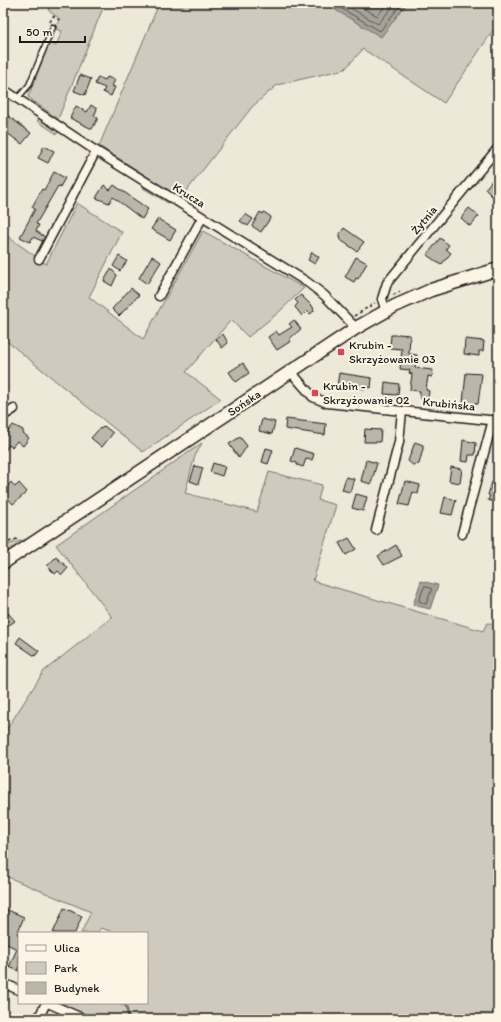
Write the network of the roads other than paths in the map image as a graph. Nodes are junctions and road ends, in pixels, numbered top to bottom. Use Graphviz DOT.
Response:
graph roads {
  1 [pos="53,27"];
  2 [pos="3,89"];
  3 [pos="18,99"];
  4 [pos="498,148"];
  5 [pos="96,151"];
  6 [pos="202,218"];
  7 [pos="39,259"];
  8 [pos="498,269"];
  9 [pos="159,296"];
  10 [pos="386,312"];
  11 [pos="356,328"];
  12 [pos="291,372"];
  13 [pos="14,409"];
  14 [pos="402,411"];
  15 [pos="3,416"];
  16 [pos="496,421"];
  17 [pos="376,530"];
  18 [pos="462,534"];
  19 [pos="3,563"];
  20 [pos="3,983"];
  21 [pos="18,990"];
  22 [pos="46,1004"];
  23 [pos="49,1004"];
  24 [pos="38,1019"];
  25 [pos="84,1019"];
  1 -- 3 [label="lane"];
  2 -- 3 [label="street, Krucza"];
  3 -- 5 [label="street, Krucza"];
  4 -- 10 [label="street, Żytnia"];
  5 -- 6 [label="street, Krucza"];
  5 -- 7 [label="street"];
  6 -- 9 [label="street"];
  6 -- 11 [label="street, Krucza"];
  8 -- 10 [label="street, Sońska"];
  10 -- 11 [label="street, Sońska"];
  11 -- 12 [label="street, Sońska"];
  12 -- 14 [label="street, Krubińska"];
  12 -- 19 [label="street, Sońska"];
  13 -- 15 [label="street"];
  14 -- 16 [label="street, Krubińska"];
  14 -- 17 [label="street"];
  16 -- 18 [label="street"];
  20 -- 21 [label="street"];
  22 -- 24 [label="street"];
  23 -- 25 [label="street"];
}
